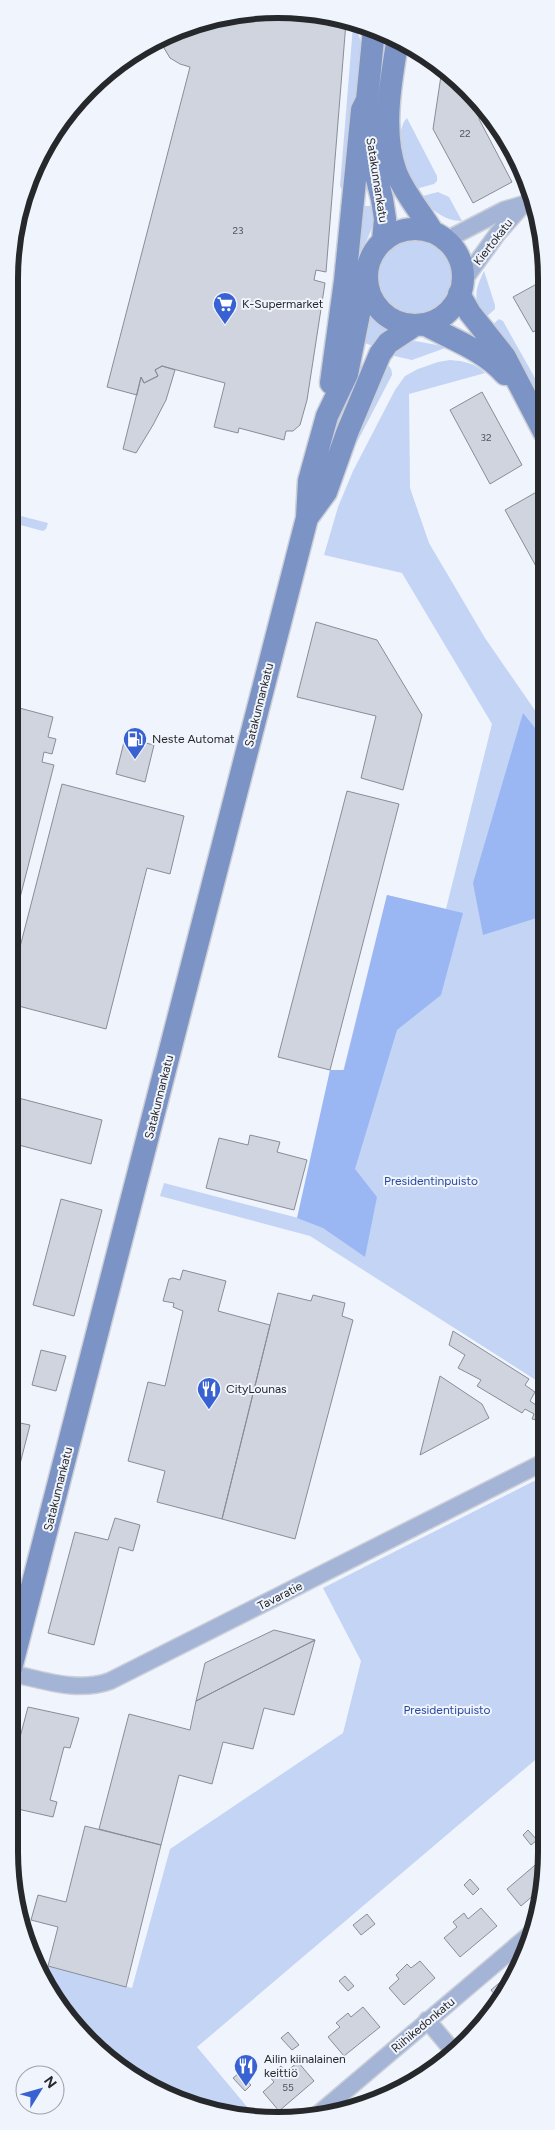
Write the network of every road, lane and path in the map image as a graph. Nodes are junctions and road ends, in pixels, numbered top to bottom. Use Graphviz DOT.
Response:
graph roads {
  1 [pos="373,36"];
  2 [pos="397,46"];
  3 [pos="367,100"];
  4 [pos="527,202"];
  5 [pos="439,235"];
  6 [pos="383,240"];
  7 [pos="367,274"];
  8 [pos="462,287"];
  9 [pos="419,324"];
  10 [pos="522,392"];
  11 [pos="327,416"];
  12 [pos="538,421"];
  13 [pos="307,518"];
  14 [pos="538,1465"];
  15 [pos="18,1643"];
  16 [pos="18,1676"];
  17 [pos="522,1941"];
  18 [pos="427,2020"];
  19 [pos="450,2047"];
  20 [pos="325,2108"];
  1 -- 3 [label="main road, Satakunnankatu"];
  2 -- 5 [label="main road, Satakunnankatu"];
  3 -- 6 [label="main road, Satakunnankatu"];
  3 -- 11 [label="main road"];
  4 -- 5 [label="street, Kiertokatu"];
  4 -- 8 [label="street, Kiertokatu"];
  5 -- 6 [label="main road"];
  5 -- 8 [label="main road"];
  6 -- 7 [label="main road"];
  7 -- 9 [label="main road"];
  7 -- 11 [label="main road, Satakunnankatu"];
  8 -- 9 [label="main road"];
  8 -- 10 [label="main road"];
  9 -- 10 [label="main road"];
  9 -- 13 [label="main road, Satakunnankatu"];
  10 -- 12 [label="main road"];
  11 -- 13 [label="main road, Satakunnankatu"];
  13 -- 15 [label="main road, Satakunnankatu"];
  14 -- 16 [label="street, Tavaratie"];
  17 -- 18 [label="street, Riihikedonkatu"];
  18 -- 19 [label="street"];
  18 -- 20 [label="street, Riihikedonkatu"];
}
